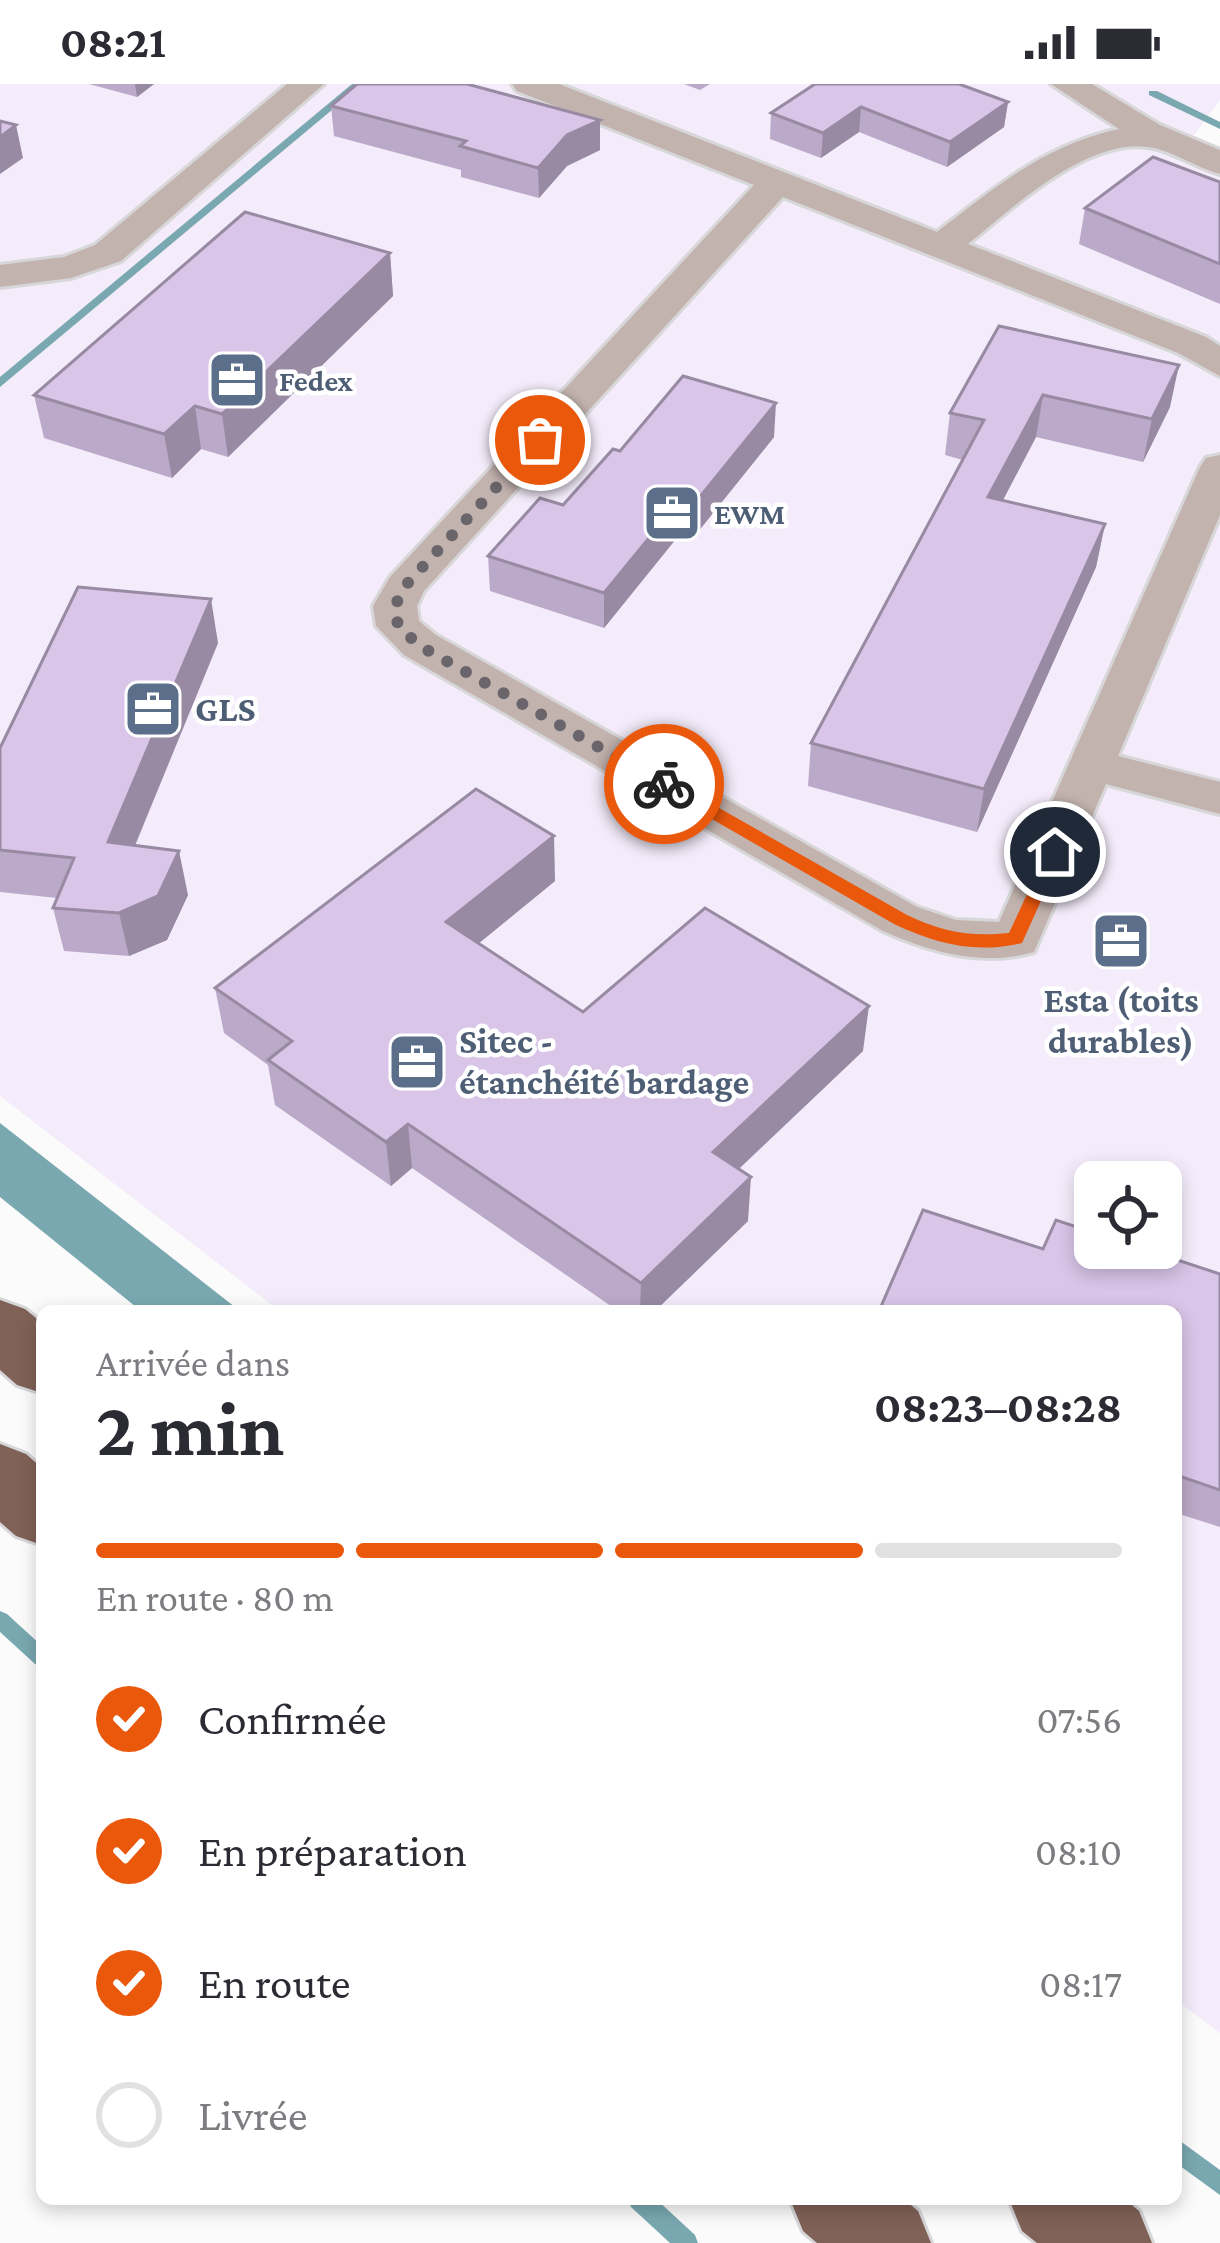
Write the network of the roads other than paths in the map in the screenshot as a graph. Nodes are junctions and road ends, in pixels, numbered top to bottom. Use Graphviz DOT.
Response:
graph roads {
  1 [pos="307,84"];
  2 [pos="529,84"];
  3 [pos="1070,86"];
  4 [pos="1127,113"];
  5 [pos="1070,140"];
  6 [pos="1220,143"];
  7 [pos="1220,163"];
  8 [pos="778,181"];
  9 [pos="942,247"];
  10 [pos="0,276"];
  11 [pos="1220,364"];
  12 [pos="1220,467"];
  13 [pos="1094,765"];
  14 [pos="1220,798"];
  15 [pos="0,1329"];
  16 [pos="36,1359"];
  17 [pos="0,1477"];
  18 [pos="36,1508"];
  19 [pos="842,2205"];
  20 [pos="1061,2205"];
  21 [pos="886,2243"];
  22 [pos="1108,2243"];
  1 -- 10 [label="street"];
  2 -- 8 [label="street"];
  3 -- 4 [label="street"];
  3 -- 5 [label="street"];
  4 -- 5 [label="street"];
  4 -- 6 [label="street"];
  4 -- 7 [label="street"];
  5 -- 9 [label="street"];
  8 -- 9 [label="street"];
  8 -- 13 [label="street"];
  9 -- 11 [label="street"];
  12 -- 13 [label="street"];
  13 -- 14 [label="street"];
  15 -- 16 [label="highway"];
  17 -- 18 [label="highway"];
  19 -- 21 [label="highway"];
  20 -- 22 [label="highway"];
}
